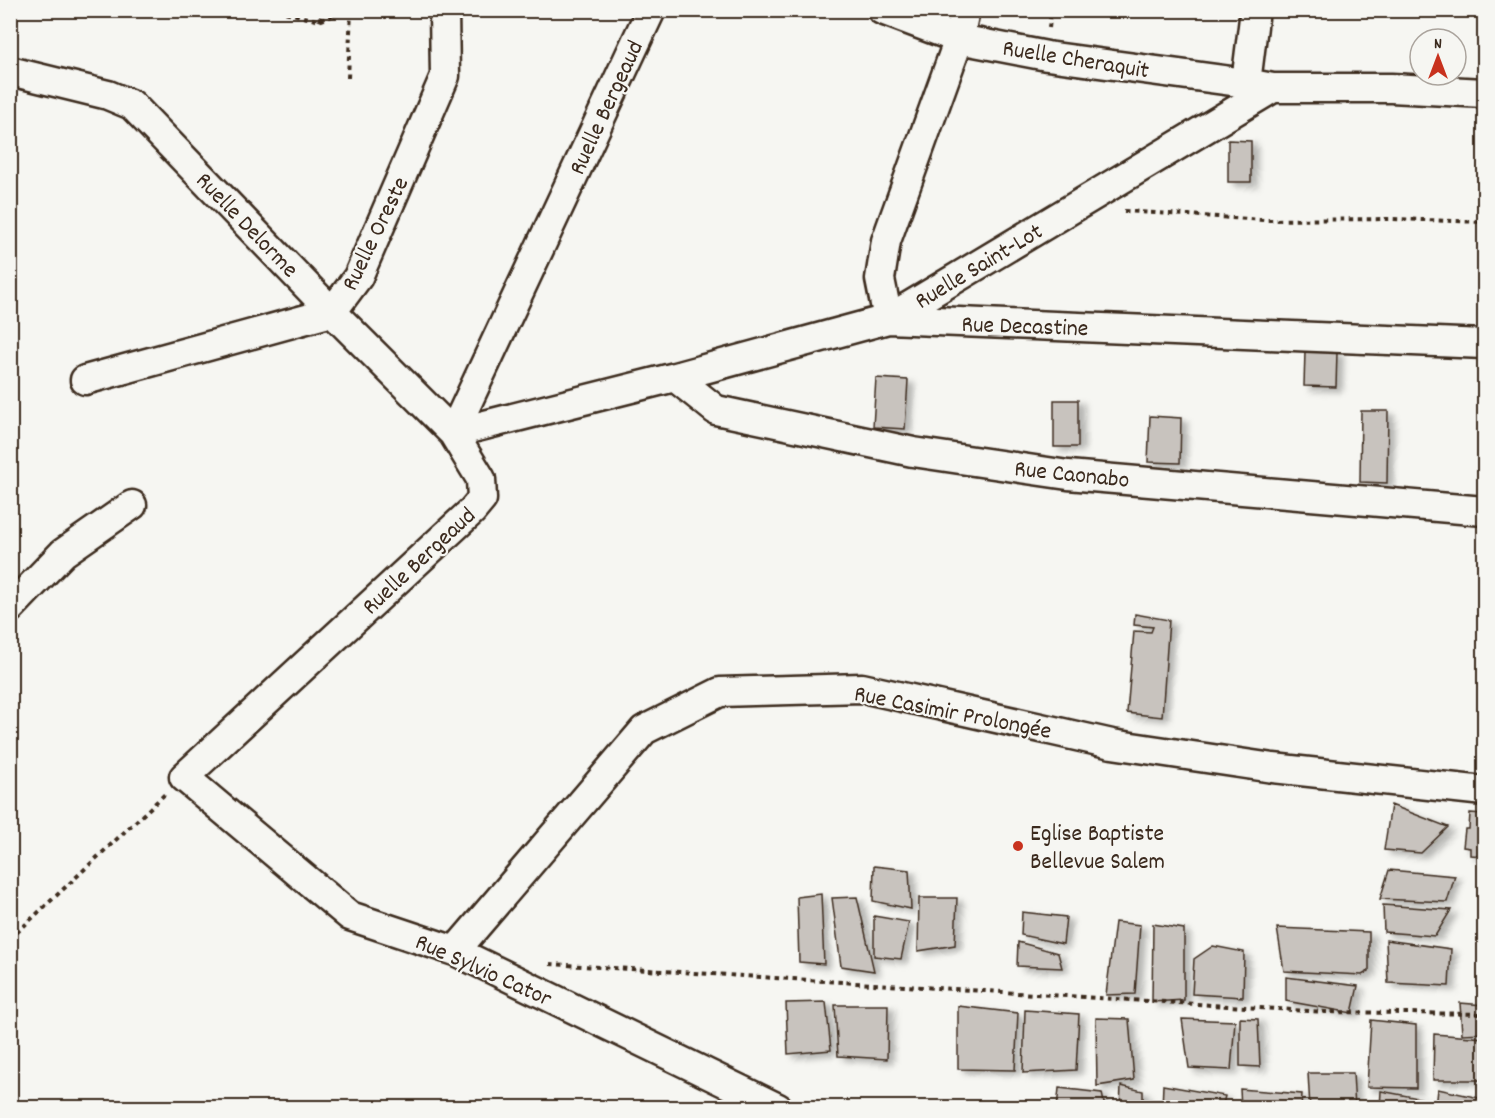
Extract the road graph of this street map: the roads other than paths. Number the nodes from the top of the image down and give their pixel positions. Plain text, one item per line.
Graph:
1 (444, 10) edge
2 (651, 10) edge
3 (882, 10) edge
4 (965, 10) edge
5 (1255, 10) edge
6 (959, 39) junction
7 (10, 71) edge
8 (1260, 86) junction
9 (1485, 93) edge
10 (332, 312) junction
11 (888, 319) junction
12 (1485, 344) edge
13 (675, 377) junction
14 (85, 380) dead end
15 (453, 433) junction
16 (132, 504) dead end
17 (1485, 511) edge
18 (10, 608) edge
19 (184, 777) joint
20 (1485, 791) edge
21 (455, 951) junction
22 (778, 1107) edge

1 - 10 street, Ruelle Oreste
2 - 15 street, Ruelle Bergeaud
3 - 6 street, Ruelle Cheraquit
4 - 6 street
5 - 8 street
6 - 8 street, Ruelle Cheraquit
6 - 11 street
7 - 10 street, Ruelle Delorme
8 - 9 street
8 - 11 street, Ruelle Saint-Lot
10 - 14 street, Ruelle Oreste
10 - 15 street, Ruelle Delorme
11 - 12 street, Rue Decastine
11 - 13 street, Ruelle Saint-Lot
13 - 15 street, Ruelle Saint-Lot
13 - 17 street, Rue Caonabo
15 - 19 street, Ruelle Bergeaud
16 - 18 street
19 - 21 street, Rue Sylvio Cator
20 - 21 street, Rue Casimir Prolongée
21 - 22 street, Rue Sylvio Cator

